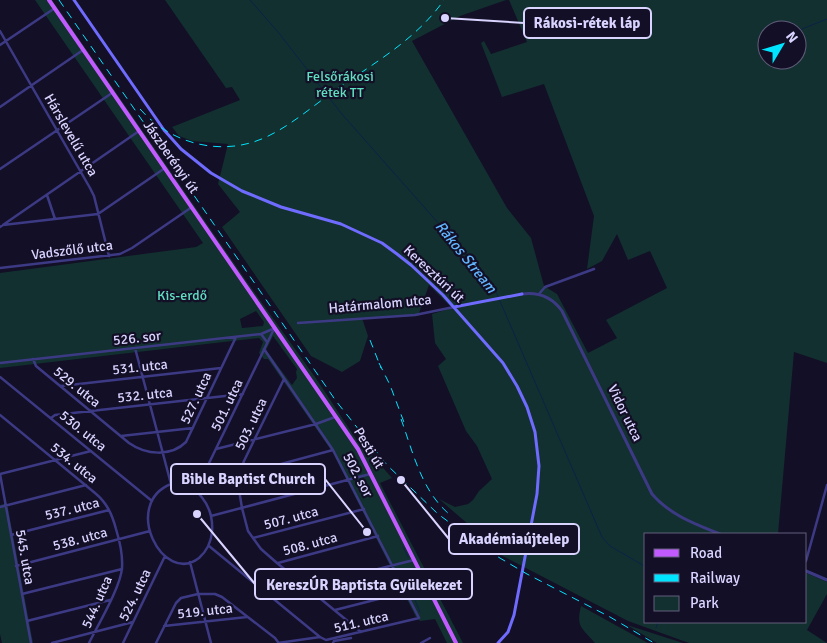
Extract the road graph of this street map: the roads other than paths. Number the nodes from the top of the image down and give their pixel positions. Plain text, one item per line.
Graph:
1 (49, 0) edge
2 (74, 0) edge
3 (54, 8) junction
4 (0, 31) edge
5 (6, 41) junction
6 (0, 45) edge
7 (83, 50) junction
8 (32, 85) junction
9 (113, 92) junction
10 (0, 107) edge
11 (56, 130) junction
12 (139, 131) junction
13 (164, 168) junction
14 (0, 169) edge
15 (80, 172) junction
16 (47, 195) junction
17 (192, 207) junction
18 (98, 214) junction
19 (55, 219) junction
20 (1, 226) edge
21 (109, 256) junction
22 (0, 268) edge
23 (594, 269) dead end
24 (522, 294) joint
25 (539, 294) junction
26 (461, 306) junction
27 (454, 307) junction
28 (461, 315) junction
29 (298, 323) dead end
30 (275, 328) junction
31 (261, 334) junction
32 (236, 337) junction
33 (268, 342) junction
34 (136, 348) junction
35 (264, 350) junction
36 (33, 359) junction
37 (0, 363) edge
38 (221, 368) junction
39 (0, 377) edge
40 (143, 377) junction
41 (284, 379) junction
42 (60, 386) junction
43 (243, 394) junction
44 (207, 398) junction
45 (150, 404) junction
46 (90, 411) junction
47 (0, 415) edge
48 (336, 416) junction
49 (51, 418) junction
50 (316, 424) junction
51 (193, 428) junction
52 (157, 432) junction
53 (120, 436) junction
54 (254, 440) junction
55 (216, 449) junction
56 (333, 450) junction
57 (92, 451) junction
58 (162, 452) junction
59 (55, 460) junction
60 (371, 473) junction
61 (0, 474) edge
62 (239, 475) junction
63 (349, 480) junction
64 (171, 484) junction
65 (86, 485) junction
66 (827, 486) edge
67 (196, 490) junction
68 (152, 500) junction
69 (5, 506) junction
70 (0, 507) edge
71 (242, 508) junction
72 (364, 508) junction
73 (109, 510) junction
74 (211, 516) junction
75 (150, 531) junction
76 (718, 533) edge
77 (11, 535) junction
78 (378, 536) junction
79 (253, 538) junction
80 (119, 539) junction
81 (209, 546) junction
82 (165, 556) junction
83 (807, 557) edge
84 (414, 560) junction
85 (190, 562) junction
86 (277, 563) junction
87 (393, 565) junction
88 (16, 566) junction
89 (122, 569) junction
90 (807, 571) edge
91 (827, 580) edge
92 (306, 587) junction
93 (406, 592) junction
94 (22, 594) junction
95 (198, 594) junction
96 (270, 596) junction
97 (110, 600) junction
98 (335, 610) junction
99 (248, 617) junction
100 (419, 618) joint
101 (27, 621) junction
102 (133, 622) junction
103 (205, 622) junction
104 (164, 626) junction
105 (94, 632) junction
106 (361, 633) junction
107 (320, 637) junction
108 (351, 638) dead end
109 (430, 638) dead end
110 (31, 643) edge
111 (52, 643) edge
112 (89, 643) edge
113 (123, 643) edge
114 (156, 643) edge
115 (211, 643) edge
116 (278, 643) edge
117 (333, 643) edge
118 (420, 643) edge
119 (456, 643) edge
120 (498, 643) edge

1 - 3 main road, Jászberényi út
2 - 27 main road, Keresztúri út
3 - 5 street
3 - 7 main road, Jászberényi út
4 - 5 street, Hárslevelű utca
5 - 6 street
5 - 8 street, Hárslevelű utca
7 - 8 street
7 - 9 main road, Jászberényi út
8 - 10 street
8 - 11 street, Hárslevelű utca
9 - 11 street
9 - 12 main road, Jászberényi út
11 - 14 street
11 - 15 street, Hárslevelű utca
12 - 13 main road, Jászberényi út
12 - 15 street
13 - 17 main road, Jászberényi út
13 - 18 street
15 - 16 street
15 - 18 street, Hárslevelű utca
16 - 19 street
16 - 20 street
17 - 21 street, Vadszőlő utca
17 - 30 main road, Jászberényi út
18 - 19 street
18 - 21 street, Hárslevelű utca
19 - 20 street
21 - 22 street, Vadszőlő utca
23 - 25 street
24 - 25 street
24 - 26 main road, Határmalom utca
25 - 76 street, Vidor utca
26 - 27 main road, Határmalom utca
26 - 28 main road
27 - 28 main road, Keresztúri út
27 - 29 street, Határmalom utca
28 - 120 main road, Keresztúri út
30 - 31 street, 526. sor
30 - 33 street, 501. utca
30 - 48 main road, Pesti út
31 - 32 street, 526. sor
31 - 33 street
32 - 34 street, 526. sor
32 - 38 street, 527. utca
33 - 35 street, 501. utca
34 - 36 street, 526. sor
34 - 40 street
35 - 41 street, 502. sor
35 - 43 street, 501. utca
36 - 37 street, 526. sor
36 - 42 street, 529. utca
38 - 40 street, 531. utca
38 - 44 street, 527. utca
39 - 49 street, 530. utca
40 - 42 street, 531. utca
40 - 45 street
41 - 50 street, 502. sor
41 - 54 street, 503. utca
42 - 46 street, 529. utca
43 - 44 street, 532. utca
43 - 55 street, 501. utca
44 - 45 street, 532. utca
44 - 51 street, 527. utca
45 - 46 street, 532. utca
45 - 52 street
46 - 49 street, 532. utca
46 - 53 street, 529. utca
47 - 59 street, 534. utca
48 - 50 street
48 - 60 main road, Pesti út
49 - 57 street, 530. utca
50 - 54 street
50 - 56 street, 502. sor
51 - 52 street
51 - 58 street, 527. utca
52 - 53 street
52 - 58 street
53 - 58 street, 529. utca
54 - 55 street
54 - 62 street, 503. utca
55 - 67 street, 501. utca
56 - 62 street
56 - 63 street, 502. sor
57 - 59 street
57 - 68 street, 530. utca
58 - 64 street
59 - 61 street
59 - 65 street, 534. utca
60 - 63 street
60 - 84 main road, Pesti út
61 - 69 street, 545. utca
62 - 71 street, 503. utca
63 - 71 street
63 - 72 street, 502. sor
64 - 67 street
64 - 68 street
65 - 69 street
65 - 73 street, 534. utca
66 - 83 street
67 - 74 street
68 - 75 street
69 - 70 street
69 - 77 street, 545. utca
71 - 74 street
71 - 79 street, 503. utca
72 - 78 street, 502. sor
72 - 79 street, 507. utca
73 - 77 street, 537. utca
73 - 80 street, 534. utca
74 - 81 street
75 - 80 street, 538. utca
75 - 82 street
77 - 88 street, 545. utca
78 - 86 street, 508. utca
78 - 87 street, 502. sor
79 - 86 street
80 - 88 street, 538. utca
80 - 89 street, 544. utca
81 - 85 street
81 - 96 street
82 - 85 street
82 - 102 street, 524. utca
84 - 87 street
84 - 119 main road, Pesti út
85 - 95 street
86 - 92 street
87 - 92 street
87 - 93 street, 502. sor
88 - 94 street, 545. utca
89 - 94 street
89 - 97 street, 544. utca
90 - 91 street
92 - 96 street
92 - 98 street
93 - 98 street
93 - 100 street, 502. sor
94 - 101 street, 545. utca
95 - 99 street
95 - 103 street
95 - 104 street
96 - 107 street
97 - 101 street
97 - 105 street, 544. utca
98 - 106 street
99 - 103 street, 519. utca
99 - 116 street
100 - 106 street, 511. utca
101 - 110 street, 545. utca
102 - 105 street
102 - 113 street, 524. utca
103 - 104 street, 519. utca
103 - 115 street
104 - 114 street
105 - 111 street
105 - 112 street, 544. utca
106 - 107 street, 511. utca
107 - 116 street, 511. utca
108 - 117 street, 511. utca
109 - 118 street

